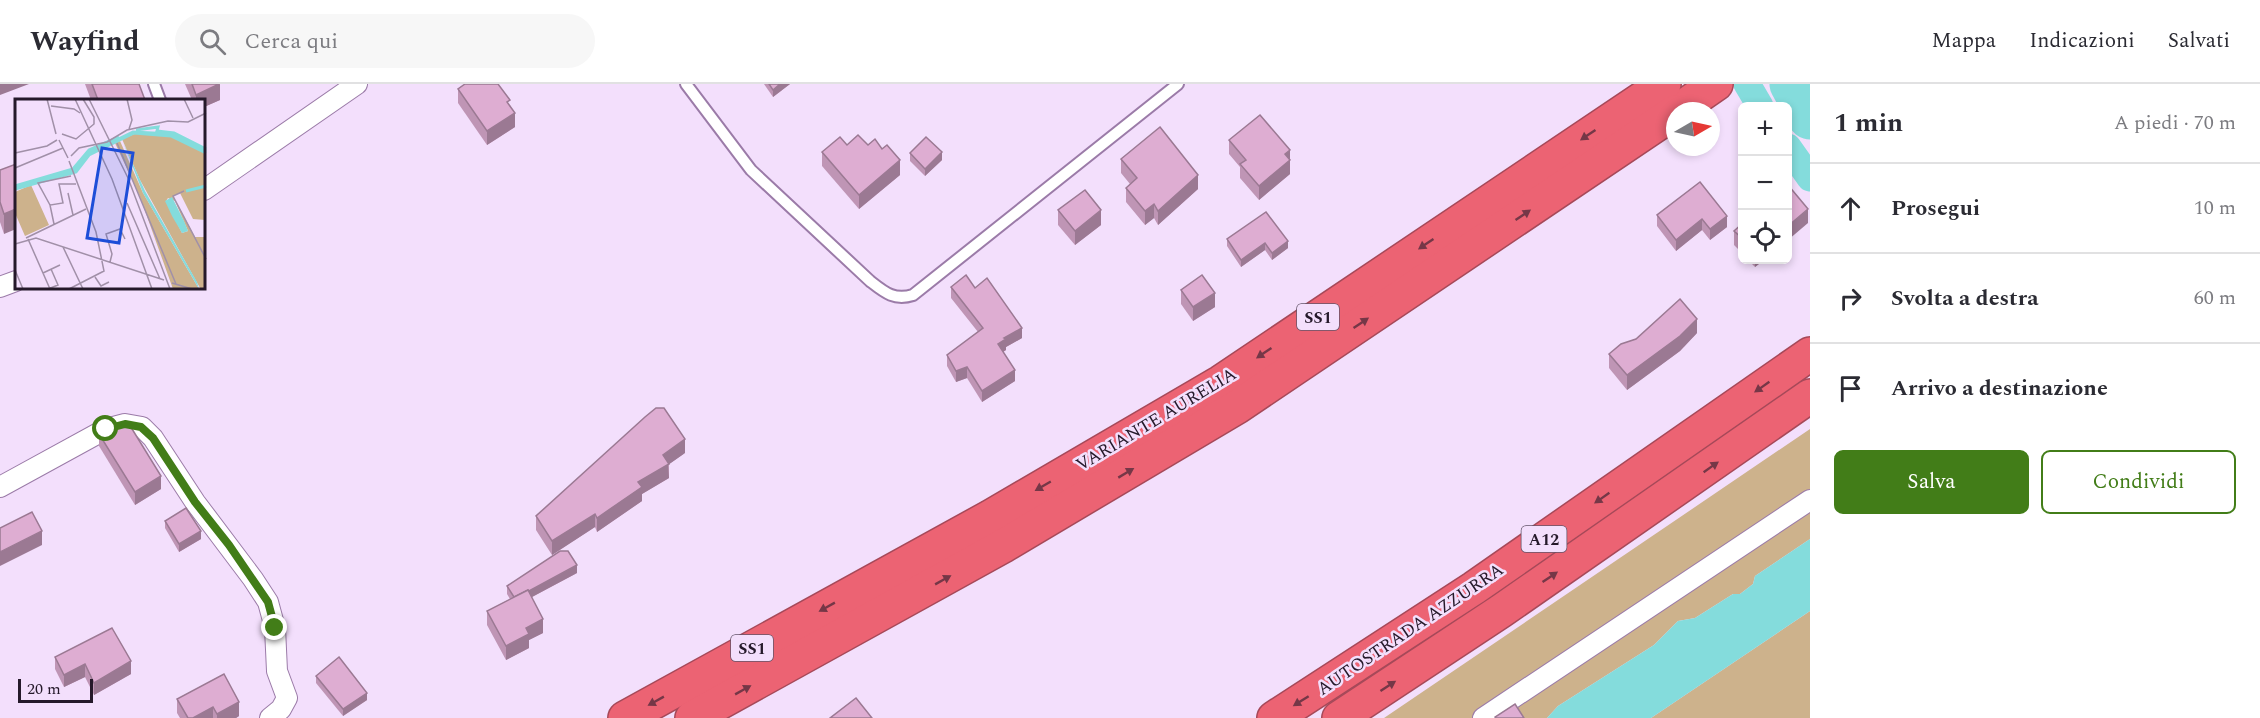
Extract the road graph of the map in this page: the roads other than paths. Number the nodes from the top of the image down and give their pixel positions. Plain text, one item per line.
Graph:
1 (154, 84) edge
2 (357, 84) edge
3 (686, 84) edge
4 (1178, 84) edge
5 (1664, 84) edge
6 (1716, 84) edge
7 (160, 99) edge
8 (1690, 102) edge
9 (1666, 114) edge
10 (1643, 117) junction
11 (206, 189) edge
12 (15, 281) edge
13 (0, 287) edge
14 (1810, 354) edge
15 (1810, 396) edge
16 (0, 487) edge
17 (1810, 500) edge
18 (997, 531) junction
19 (270, 718) edge
20 (626, 718) edge
21 (692, 718) edge
22 (1274, 718) edge
23 (1339, 718) edge
24 (1483, 718) edge

1 - 7 lane
2 - 11 street
3 - 4 lane
5 - 10 highway, VARIANTE AURELIA / SS1
6 - 8 highway, VARIANTE AURELIA / SS1
9 - 10 highway, VARIANTE AURELIA / SS1
10 - 18 highway, VARIANTE AURELIA / SS1
12 - 13 street
14 -> 22 highway, AUTOSTRADA AZZURRA / A12
23 -> 15 highway, AUTOSTRADA AZZURRA / A12
16 - 19 street
17 - 24 street
18 -> 20 highway, VARIANTE AURELIA / SS1
21 -> 18 highway, VARIANTE AURELIA / SS1

